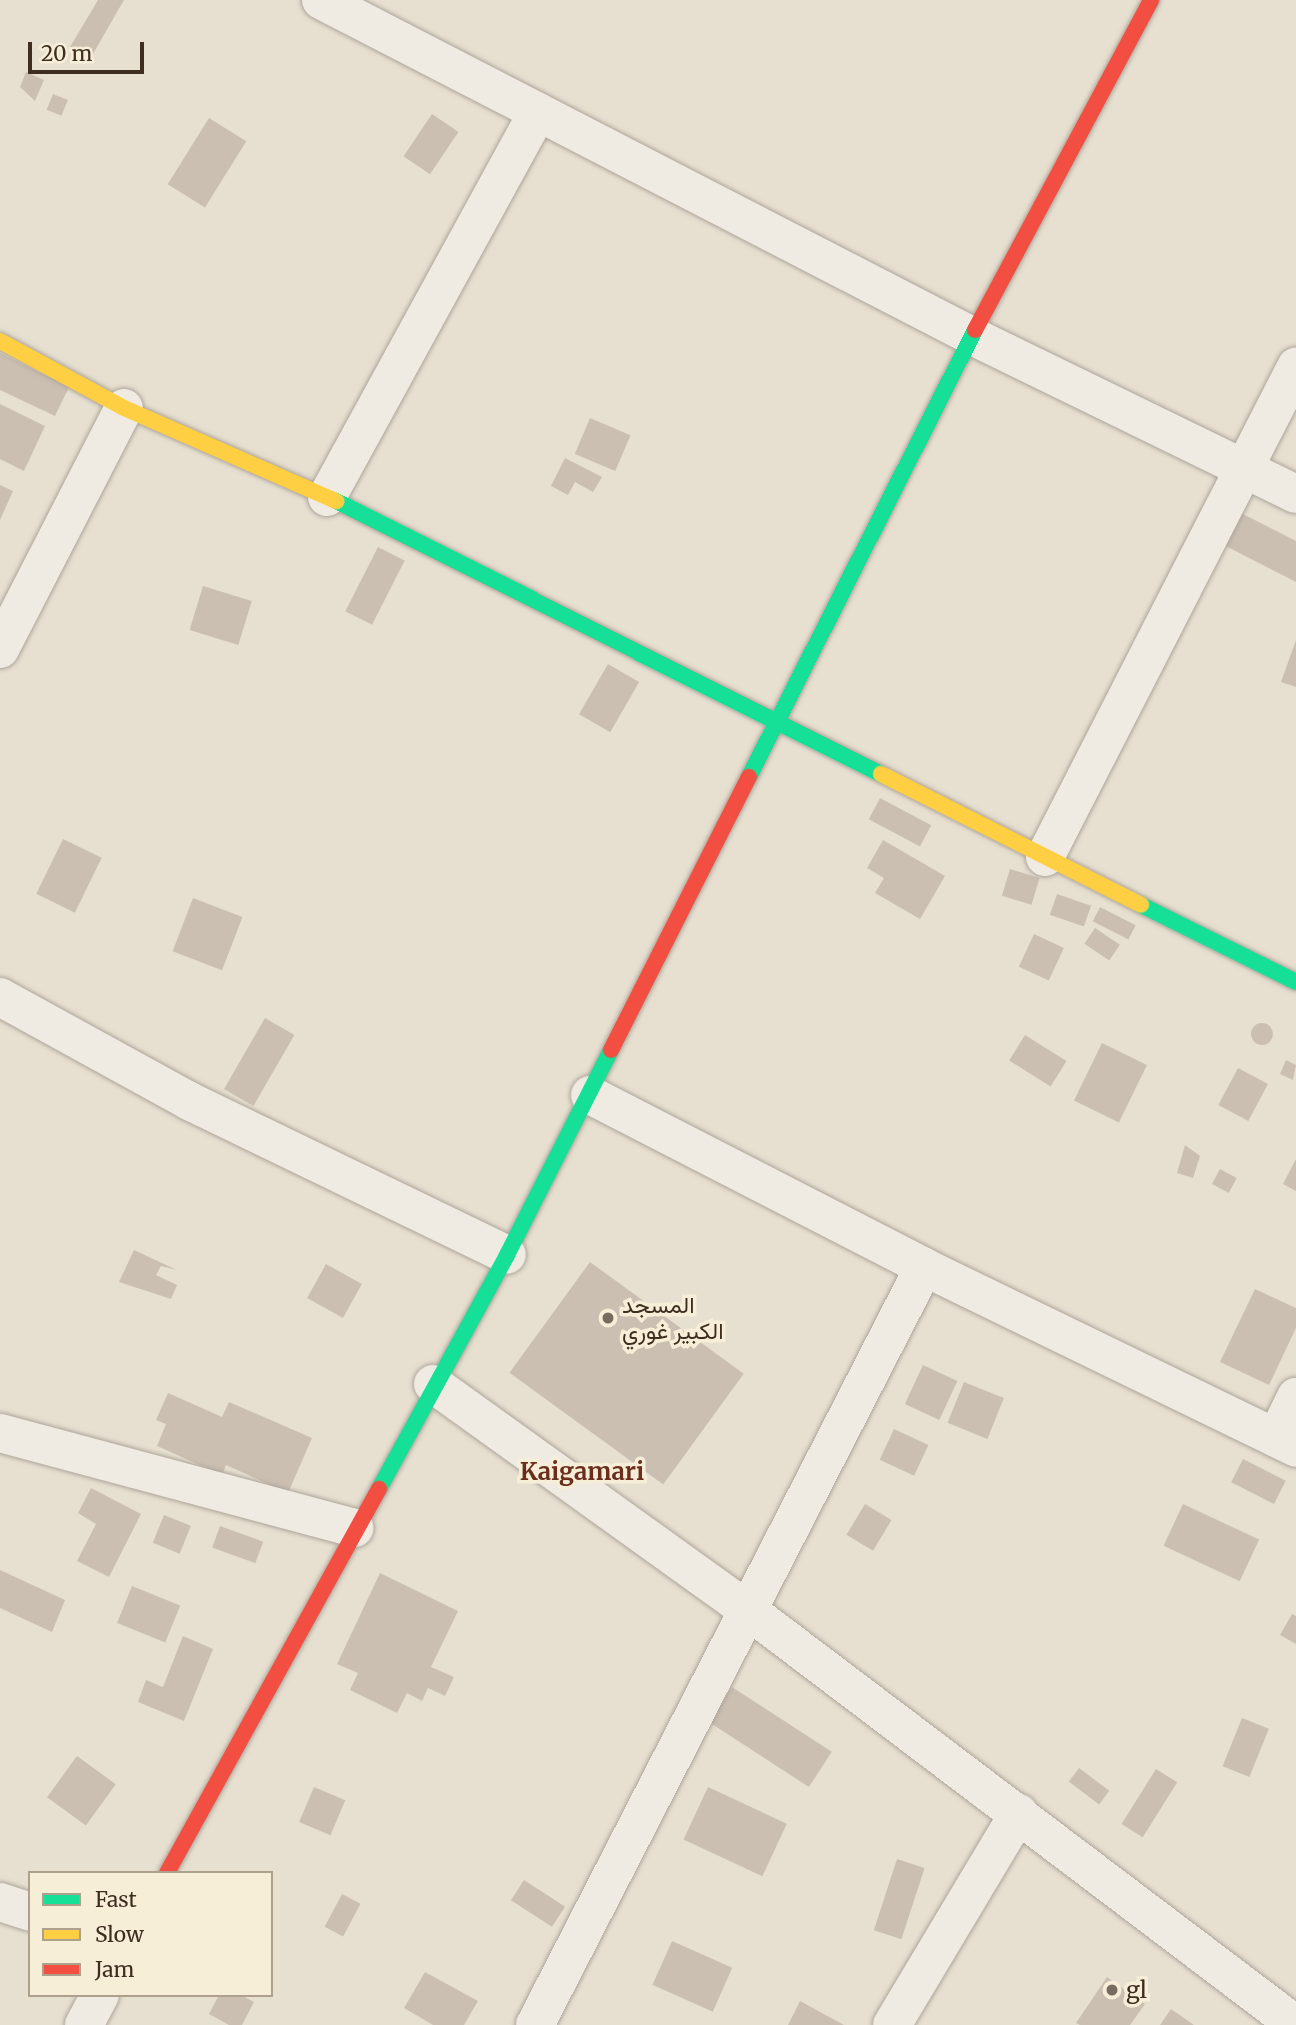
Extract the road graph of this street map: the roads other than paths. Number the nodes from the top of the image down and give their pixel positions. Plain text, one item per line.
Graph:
1 (321, 0) edge
2 (1151, 0) edge
3 (538, 113) junction
4 (972, 336) junction
5 (0, 341) edge
6 (1296, 367) edge
7 (124, 408) junction
8 (1242, 468) junction
9 (1296, 494) edge
10 (327, 497) junction
11 (0, 649) edge
12 (777, 723) junction
13 (1045, 857) junction
14 (1296, 982) edge
15 (0, 997) edge
16 (590, 1095) junction
17 (507, 1255) junction
18 (924, 1267) junction
19 (433, 1384) junction
20 (1296, 1397) edge
21 (0, 1433) edge
22 (1286, 1443) edge
23 (355, 1528) junction
24 (745, 1608) junction
25 (1019, 1813) junction
26 (168, 1871) edge
27 (0, 1902) edge
28 (28, 1911) edge
29 (99, 1997) edge
30 (84, 2025) edge
31 (535, 2025) edge
32 (892, 2025) edge
33 (1296, 2025) edge

1 - 3 street
2 - 4 street
3 - 4 street
3 - 10 street
4 - 8 street
4 - 12 street
5 - 7 street
6 - 8 street
7 - 10 street
7 - 11 street
8 - 9 street
8 - 13 street
10 - 12 street
12 - 13 street
12 - 16 street
13 - 14 street
15 - 17 street
16 - 17 street
16 - 18 street
17 - 19 street
18 - 22 street
18 - 24 street
19 - 23 street
19 - 24 street
20 - 22 street
21 - 23 street
23 - 26 street
24 - 25 street
24 - 31 street
25 - 32 street
25 - 33 street
27 - 28 street
29 - 30 street

